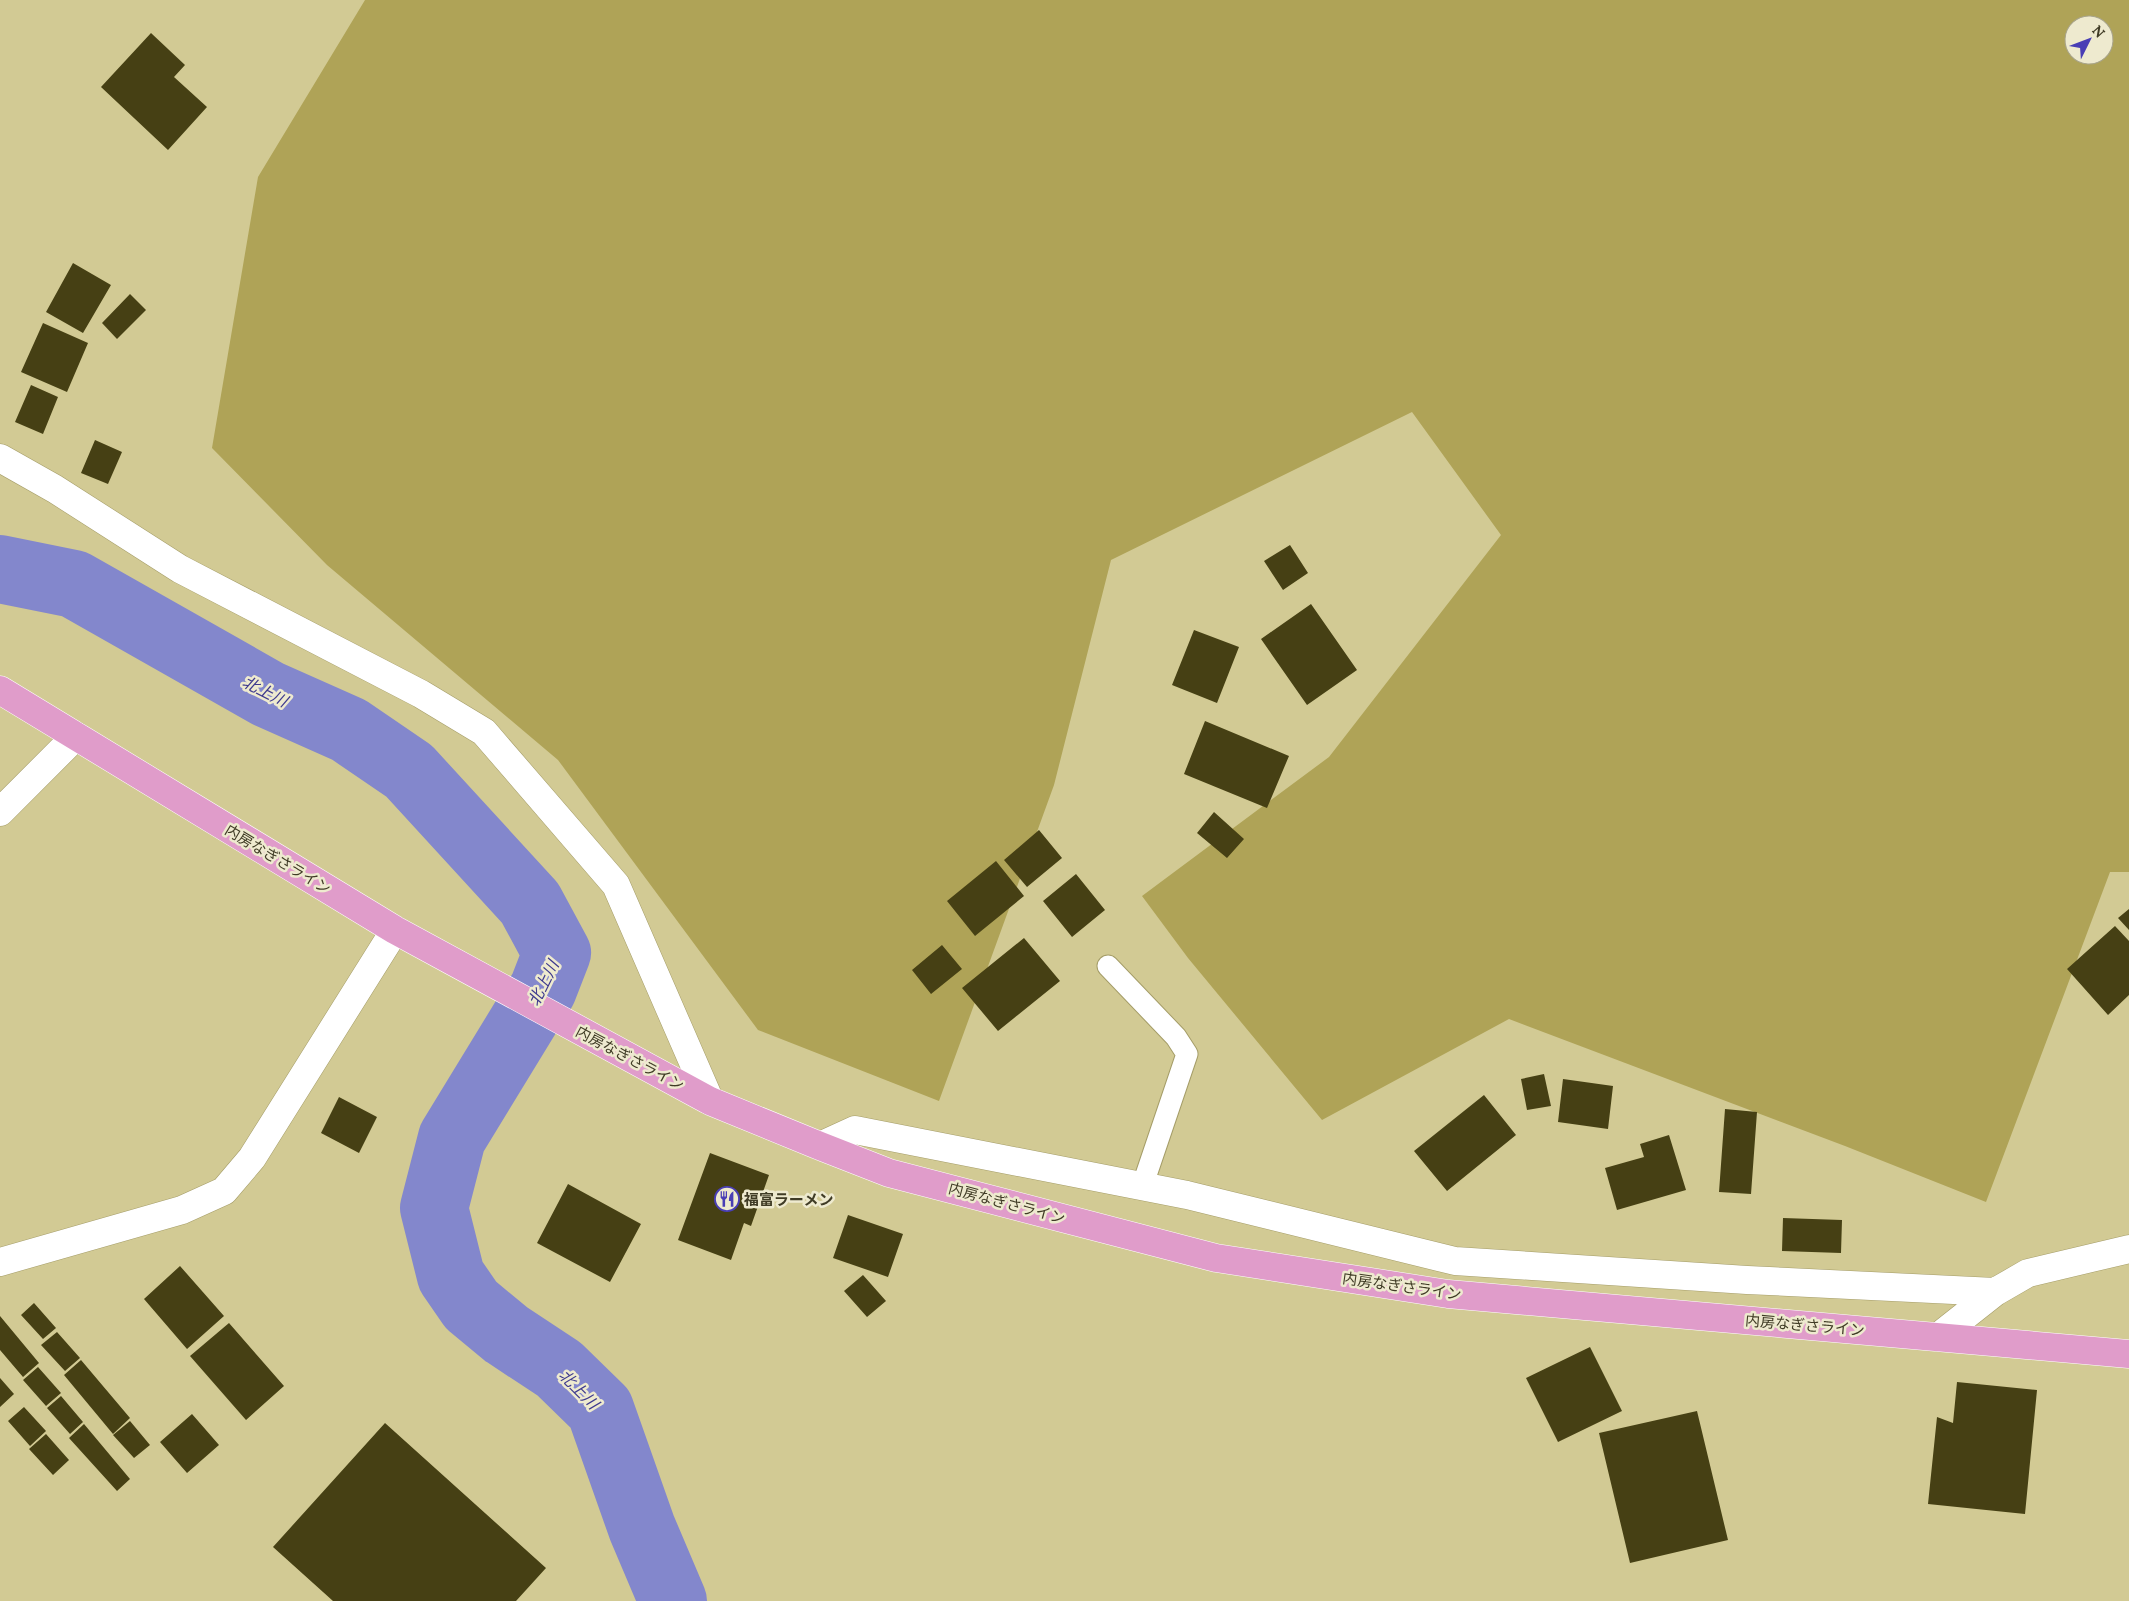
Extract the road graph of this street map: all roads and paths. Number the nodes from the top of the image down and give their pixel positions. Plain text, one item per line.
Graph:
1 (0, 458) edge
2 (0, 690) edge
3 (76, 736) junction
4 (0, 812) edge
5 (396, 930) junction
6 (1108, 966) dead end
7 (710, 1101) junction
8 (820, 1146) junction
9 (1142, 1187) junction
10 (2129, 1249) edge
11 (0, 1262) edge
12 (1995, 1292) junction
13 (1938, 1337) junction
14 (2129, 1354) edge

1 - 7 street
2 - 3 highway, 内房なぎさライン
3 - 4 street
3 - 5 highway, 内房なぎさライン
5 - 7 highway, 内房なぎさライン
5 - 11 street
6 - 9 lane
7 - 8 highway, 内房なぎさライン
8 - 9 street
8 - 13 highway, 内房なぎさライン
9 - 12 street
10 - 12 street
12 - 13 street
13 - 14 highway, 内房なぎさライン

